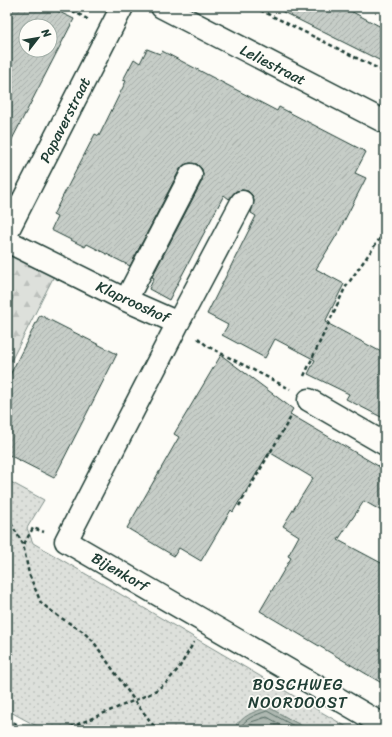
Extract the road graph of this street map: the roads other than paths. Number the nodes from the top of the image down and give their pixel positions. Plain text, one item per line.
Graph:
1 (122, 7) edge
2 (162, 7) edge
3 (385, 122) edge
4 (191, 175) dead end
5 (242, 202) dead end
6 (7, 232) edge
7 (7, 241) edge
8 (126, 300) junction
9 (178, 323) junction
10 (303, 396) road end
11 (385, 444) edge
12 (385, 726) edge

1 - 6 street, Papaverstraat
2 - 3 street, Leliestraat
4 - 8 street
5 - 9 street, Klaprooshof
7 - 8 street, Klaprooshof
8 - 9 street, Klaprooshof
9 - 12 street, Bijenkorf
10 - 11 street

